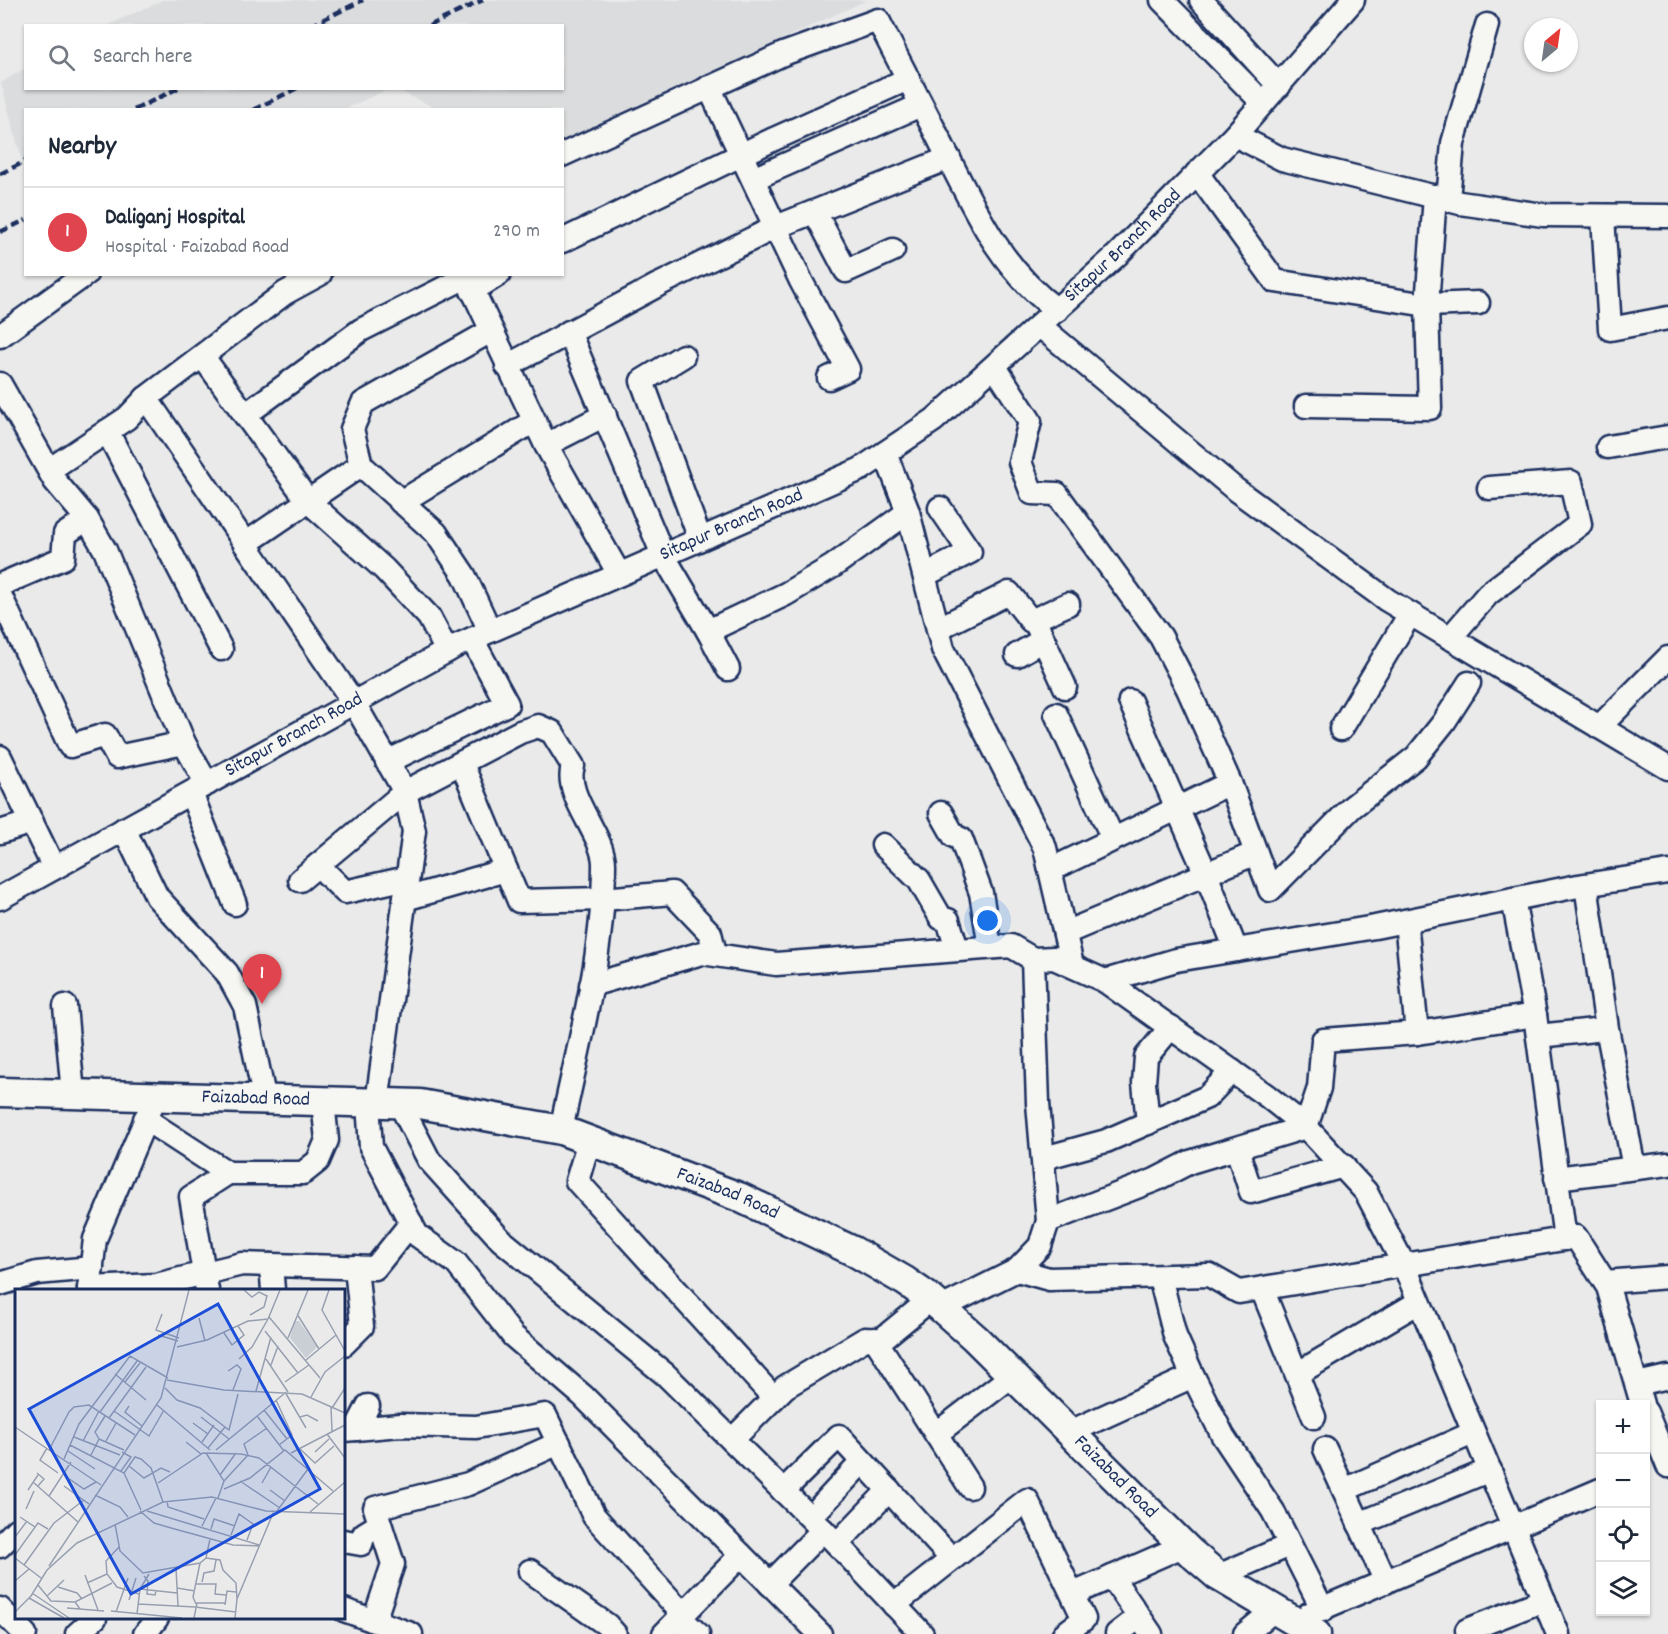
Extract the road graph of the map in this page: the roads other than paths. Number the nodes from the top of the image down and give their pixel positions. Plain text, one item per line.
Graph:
1 (1162, 0) edge
2 (1201, 0) edge
3 (1353, 0) edge
4 (1487, 25) dead end
5 (908, 79) junction
6 (1279, 86) junction
7 (709, 87) junction
8 (1263, 103) junction
9 (921, 105) junction
10 (1234, 135) junction
11 (564, 153) edge
12 (741, 155) junction
13 (949, 158) junction
14 (1197, 173) junction
15 (753, 179) junction
16 (1441, 198) junction
17 (815, 212) junction
18 (1603, 216) junction
19 (1668, 216) edge
20 (776, 227) junction
21 (564, 240) edge
22 (894, 250) dead end
23 (83, 276) edge
24 (316, 276) edge
25 (490, 276) edge
26 (468, 281) edge
27 (1478, 303) dead end
28 (1427, 305) junction
29 (1058, 310) junction
30 (1668, 318) edge
31 (1040, 326) junction
32 (491, 331) junction
33 (569, 332) junction
34 (0, 336) edge
35 (683, 356) dead end
36 (203, 357) junction
37 (507, 366) junction
38 (995, 367) junction
39 (829, 378) dead end
40 (0, 384) edge
41 (146, 398) junction
42 (1306, 406) dead end
43 (245, 415) junction
44 (605, 415) junction
45 (534, 421) junction
46 (107, 431) junction
47 (1668, 437) edge
48 (546, 445) junction
49 (1608, 447) dead end
50 (885, 453) junction
51 (361, 465) junction
52 (49, 470) junction
53 (1489, 488) dead end
54 (308, 501) junction
55 (401, 502) junction
56 (940, 508) dead end
57 (908, 512) junction
58 (87, 519) junction
59 (700, 539) junction
60 (246, 544) junction
61 (663, 555) junction
62 (619, 574) junction
63 (925, 575) junction
64 (0, 585) edge
65 (0, 594) edge
66 (1068, 604) dead end
67 (1410, 614) junction
68 (939, 628) junction
69 (1039, 629) junction
70 (708, 632) junction
71 (481, 635) junction
72 (1450, 638) junction
73 (221, 649) dead end
74 (447, 651) junction
75 (1017, 655) dead end
76 (1668, 658) edge
77 (728, 669) dead end
78 (1468, 683) dead end
79 (1065, 687) dead end
80 (1130, 701) dead end
81 (354, 703) junction
82 (1056, 714) dead end
83 (1599, 727) junction
84 (1341, 729) dead end
85 (184, 743) junction
86 (0, 757) edge
87 (387, 762) junction
88 (462, 764) junction
89 (1668, 768) edge
90 (1230, 783) junction
91 (199, 788) junction
92 (405, 792) junction
93 (1178, 808) junction
94 (940, 813) dead end
95 (32, 822) junction
96 (124, 829) junction
97 (0, 832) edge
98 (1113, 839) junction
99 (883, 845) dead end
100 (1256, 853) junction
101 (318, 865) junction
102 (54, 868) junction
103 (506, 870) junction
104 (1050, 870) junction
105 (1668, 872) edge
106 (1206, 874) junction
107 (300, 880) dead end
108 (1586, 885) junction
109 (406, 888) junction
110 (0, 898) edge
111 (603, 899) junction
112 (1513, 899) junction
113 (235, 904) dead end
114 (1406, 921) junction
115 (1065, 933) junction
116 (990, 947) junction
117 (957, 949) junction
118 (1236, 950) junction
119 (715, 953) junction
120 (1033, 959) junction
121 (1072, 965) junction
122 (1105, 981) junction
123 (591, 985) junction
124 (65, 1005) dead end
125 (1536, 1026) junction
126 (1171, 1027) junction
127 (1596, 1030) dead end
128 (1417, 1033) junction
129 (1232, 1071) junction
130 (0, 1092) edge
131 (73, 1094) junction
132 (265, 1101) junction
133 (323, 1102) junction
134 (382, 1103) junction
135 (150, 1108) junction
136 (1148, 1123) junction
137 (1306, 1127) junction
138 (561, 1130) junction
139 (589, 1141) junction
140 (1237, 1149) junction
141 (1044, 1158) junction
142 (1668, 1164) edge
143 (1344, 1166) junction
144 (1634, 1168) junction
145 (228, 1173) junction
146 (1556, 1178) junction
147 (1048, 1221) junction
148 (411, 1223) junction
149 (1565, 1239) junction
150 (271, 1265) junction
151 (1404, 1265) junction
152 (356, 1267) junction
153 (1017, 1270) junction
154 (1160, 1277) junction
155 (1668, 1277) edge
156 (90, 1282) edge
157 (207, 1282) edge
158 (1605, 1282) junction
159 (0, 1284) edge
160 (135, 1288) edge
161 (1262, 1288) junction
162 (273, 1289) edge
163 (1419, 1302) junction
164 (936, 1304) junction
165 (875, 1339) junction
166 (345, 1343) edge
167 (1297, 1374) junction
168 (1013, 1375) junction
169 (1193, 1376) junction
170 (1668, 1377) edge
171 (1639, 1394) edge
172 (774, 1398) junction
173 (369, 1406) dead end
174 (1314, 1417) dead end
175 (1650, 1422) edge
176 (350, 1430) edge
177 (1070, 1432) junction
178 (1473, 1433) junction
179 (936, 1434) junction
180 (732, 1440) junction
181 (559, 1443) junction
182 (1325, 1449) dead end
183 (1664, 1456) edge
184 (862, 1462) junction
185 (1650, 1463) edge
186 (1490, 1470) junction
187 (970, 1486) dead end
188 (888, 1490) junction
189 (1344, 1490) junction
190 (783, 1491) junction
191 (1596, 1492) edge
192 (821, 1506) dead end
193 (380, 1524) junction
194 (1359, 1524) junction
195 (1514, 1526) junction
196 (15, 1531) edge
197 (830, 1537) junction
198 (345, 1541) edge
199 (1290, 1545) junction
200 (0, 1546) edge
201 (1183, 1546) junction
202 (741, 1555) junction
203 (952, 1559) junction
204 (530, 1571) dead end
205 (1218, 1576) junction
206 (1112, 1577) junction
207 (1386, 1582) junction
208 (770, 1584) junction
209 (1072, 1594) junction
210 (1544, 1600) junction
211 (894, 1605) junction
212 (345, 1610) edge
213 (1282, 1614) junction
214 (93, 1619) edge
215 (156, 1619) edge
216 (374, 1621) junction
217 (676, 1622) edge
218 (1319, 1622) edge
219 (1145, 1626) edge
220 (1467, 1630) dead end
221 (403, 1632) edge
222 (78, 1634) edge
223 (145, 1634) edge
224 (615, 1634) edge
225 (698, 1634) edge
226 (820, 1634) edge
227 (922, 1634) edge
228 (1064, 1634) edge
229 (1117, 1634) edge
230 (1245, 1634) edge
231 (1558, 1634) edge

1 - 8 street
2 - 6 street
3 - 6 street, Sitapur Branch Road
4 - 16 street
5 - 7 street
5 - 9 street
5 - 12 street
6 - 8 street, Sitapur Branch Road
7 - 11 street
7 - 12 street
8 - 10 street, Sitapur Branch Road
9 - 13 street
9 - 15 street
10 - 14 street, Sitapur Branch Road
10 - 16 street
12 - 15 street
12 - 21 street
13 - 17 street
13 - 29 street
14 - 28 street
14 - 29 street, Sitapur Branch Road
15 - 20 street
16 - 18 street
16 - 28 street
17 - 20 street
17 - 22 street
18 - 19 street
18 - 30 street
20 - 33 street
20 - 39 street
23 - 34 street
24 - 36 street
25 - 26 street
26 - 32 street
26 - 43 street
27 - 28 street
28 - 42 street
29 - 31 street, Sitapur Branch Road
31 - 38 street, Sitapur Branch Road
31 - 67 street
32 - 37 street
32 - 51 street
33 - 37 street
33 - 44 street
35 - 59 street
36 - 41 street
36 - 43 street
37 - 45 street
38 - 50 street, Sitapur Branch Road
38 - 90 street
40 - 52 street
41 - 46 street
41 - 60 street
43 - 54 street
44 - 48 street
44 - 61 street
45 - 48 street
45 - 55 street
46 - 52 street
46 - 73 street
47 - 49 street
48 - 62 street
50 - 57 street
50 - 59 street, Sitapur Branch Road
51 - 54 street
51 - 55 street
52 - 58 street
53 - 72 street
54 - 60 street
54 - 74 street
55 - 71 street
56 - 63 street
57 - 63 street
57 - 70 street
58 - 64 street
58 - 85 street
59 - 61 street, Sitapur Branch Road
60 - 81 street
61 - 62 street, Sitapur Branch Road
61 - 70 street
62 - 71 street, Sitapur Branch Road
63 - 68 street
65 - 85 street
66 - 69 street
67 - 72 street
67 - 84 street
68 - 69 street
68 - 104 street
69 - 75 street
69 - 79 street
70 - 77 street
71 - 74 street, Sitapur Branch Road
71 - 87 street
72 - 83 street
74 - 81 street, Sitapur Branch Road
76 - 83 street
78 - 100 street
80 - 93 street
81 - 87 street
81 - 91 street, Sitapur Branch Road
82 - 98 street
83 - 89 street
85 - 91 street
86 - 95 street
87 - 92 street
88 - 92 street
88 - 103 street
88 - 111 street
90 - 93 street
90 - 100 street
91 - 96 street, Sitapur Branch Road
91 - 113 street
92 - 101 street
92 - 109 street
93 - 98 street
93 - 106 street
94 - 116 street
95 - 97 street
95 - 102 street
96 - 102 street, Sitapur Branch Road
96 - 132 street
98 - 104 street
99 - 117 street
100 - 106 street
101 - 107 street
101 - 109 street
102 - 110 street, Sitapur Branch Road
103 - 109 street
103 - 111 street
104 - 115 street
105 - 108 street
106 - 115 street
106 - 118 street
108 - 112 street
108 - 144 street
109 - 134 street
111 - 119 street
111 - 123 street
112 - 114 street
112 - 125 street
114 - 118 street
114 - 128 street
115 - 121 street
116 - 117 street
116 - 120 street
117 - 119 street
118 - 122 street
119 - 123 street
120 - 121 street
120 - 141 street
121 - 122 street
122 - 126 street
123 - 138 street
124 - 131 street
125 - 127 street
125 - 128 street
125 - 146 street
126 - 129 street
126 - 136 street
128 - 137 street
129 - 136 street
129 - 137 street
130 - 131 main road, Faizabad Road
131 - 135 main road, Faizabad Road
132 - 133 main road, Faizabad Road
132 - 135 main road, Faizabad Road
133 - 134 main road, Faizabad Road
133 - 145 street
134 - 138 main road, Faizabad Road
134 - 148 street
134 - 180 street
135 - 145 street
135 - 156 street
136 - 141 street
137 - 140 street
137 - 143 street
138 - 139 main road, Faizabad Road
139 - 164 main road, Faizabad Road
139 - 172 street
140 - 143 street
140 - 147 street
141 - 147 street
142 - 144 street
143 - 151 street
144 - 146 street
145 - 157 street
146 - 149 street
147 - 153 street
148 - 152 street
148 - 202 street
149 - 151 street
149 - 158 street
150 - 152 street
150 - 157 street
150 - 162 street
151 - 161 street
151 - 163 street
152 - 166 street
153 - 154 street
153 - 164 street
154 - 161 street
154 - 169 street
155 - 158 street
156 - 159 street
156 - 160 street
157 - 160 street
158 - 171 street
161 - 167 street
163 - 167 street
163 - 178 street
164 - 165 street
164 - 168 main road, Faizabad Road
165 - 172 street
165 - 179 street
167 - 174 street
168 - 177 main road, Faizabad Road
168 - 179 street
169 - 177 street
169 - 199 street
170 - 171 street
172 - 180 street
173 - 176 street
175 - 183 street
176 - 181 street
177 - 201 main road, Faizabad Road
178 - 186 street
178 - 189 street
179 - 187 street
180 - 190 street
181 - 193 street
181 - 217 street
182 - 189 street
183 - 185 street
184 - 188 street
184 - 190 street
184 - 192 street
186 - 194 street
186 - 195 street
188 - 197 street
188 - 203 street
189 - 194 street
190 - 197 street
191 - 195 street
193 - 198 street
193 - 216 street
194 - 207 street
195 - 207 street
195 - 210 street
196 - 200 street
197 - 208 street
197 - 211 street
199 - 205 street
199 - 218 street
201 - 205 main road, Faizabad Road
201 - 206 street
202 - 208 street
202 - 217 street
203 - 209 street
203 - 211 street
204 - 224 street
205 - 213 main road, Faizabad Road
206 - 209 street
206 - 219 street
207 - 218 street
208 - 226 street
209 - 228 street
210 - 220 street
210 - 231 street
211 - 227 street
212 - 216 street
213 - 218 main road, Faizabad Road
213 - 230 street
214 - 222 street
215 - 223 street
216 - 221 street
217 - 225 street
219 - 229 street

